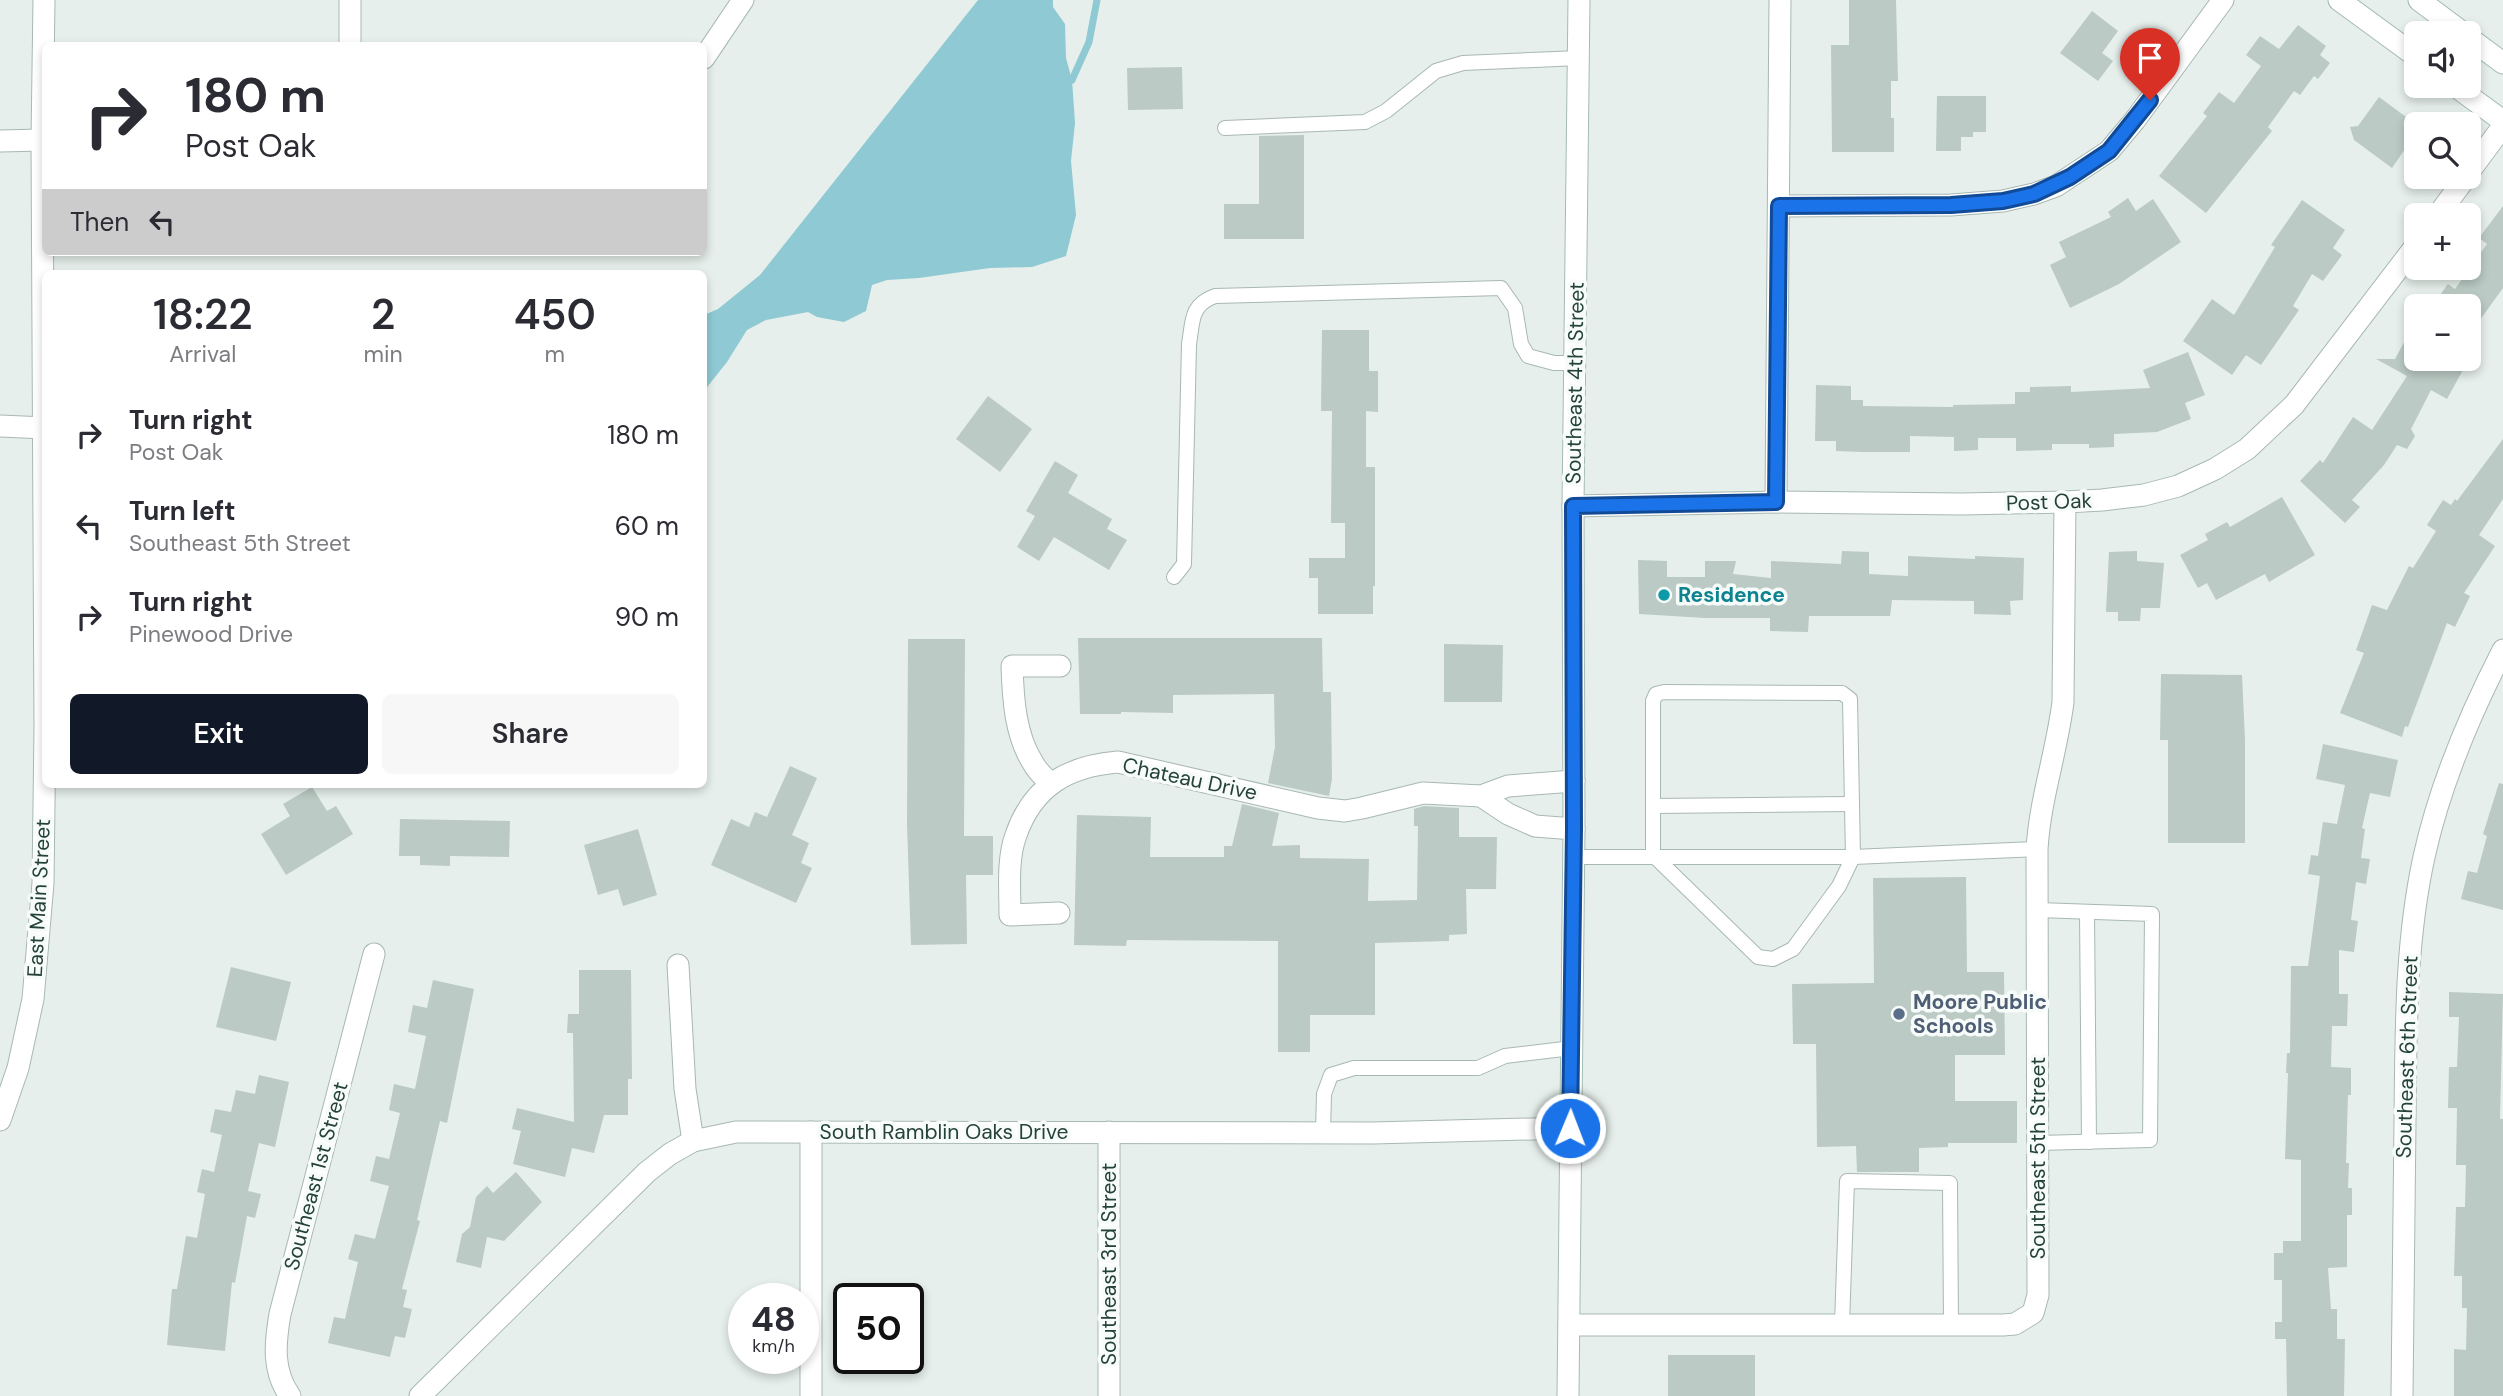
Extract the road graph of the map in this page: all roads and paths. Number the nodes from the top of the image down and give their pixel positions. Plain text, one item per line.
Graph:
1 (44, 0) edge
2 (350, 0) edge
3 (743, 0) edge
4 (1579, 0) edge
5 (1780, 0) edge
6 (2222, 0) edge
7 (2339, 0) edge
8 (2419, 0) edge
9 (2447, 21) edge
10 (43, 42) edge
11 (350, 42) edge
12 (2481, 47) edge
13 (2404, 48) edge
14 (707, 54) edge
15 (1579, 58) junction
16 (2503, 63) edge
17 (2471, 98) edge
18 (2503, 121) edge
19 (2503, 126) edge
20 (1225, 128) dead end
21 (42, 140) edge
22 (0, 141) edge
23 (2481, 157) edge
24 (1779, 206) junction
25 (2404, 261) edge
26 (1575, 363) junction
27 (0, 426) edge
28 (42, 428) edge
29 (1776, 502) junction
30 (2065, 502) junction
31 (1573, 506) junction
32 (1174, 577) dead end
33 (2503, 650) edge
34 (1060, 666) dead end
35 (1574, 781) junction
36 (1051, 784) junction
37 (43, 788) edge
38 (1481, 796) junction
39 (1851, 804) junction
40 (1653, 806) junction
41 (1574, 829) junction
42 (2037, 849) junction
43 (1653, 855) junction
44 (1574, 857) junction
45 (1853, 857) junction
46 (2038, 911) junction
47 (2087, 912) junction
48 (1059, 913) dead end
49 (374, 954) dead end
50 (678, 965) dead end
51 (1572, 1048) junction
52 (0, 1120) edge
53 (1570, 1128) junction
54 (811, 1132) junction
55 (1109, 1132) junction
56 (1323, 1132) junction
57 (692, 1141) junction
58 (2089, 1142) junction
59 (2039, 1143) junction
60 (1842, 1324) junction
61 (1569, 1325) junction
62 (1951, 1325) junction
63 (290, 1396) edge
64 (420, 1396) edge
65 (811, 1396) edge
66 (1109, 1396) edge
67 (1568, 1396) edge
68 (2402, 1396) edge

1 - 10 street, East Main Street
2 - 11 street
3 - 14 street
4 - 15 street, Southeast 4th Street
5 - 24 street
6 - 24 street
7 - 13 street
8 - 9 street
12 - 16 street
15 - 20 lane
15 - 26 street, Southeast 4th Street
17 - 18 street
19 - 23 street
21 - 22 street
24 - 29 street
25 - 30 street, Post Oak
26 - 31 street, Southeast 4th Street
26 - 32 lane
27 - 28 street
29 - 30 street, Post Oak
29 - 31 street, Post Oak
30 - 42 street, Southeast 5th Street
31 - 35 street, Southeast 4th Street
33 - 68 street, Southeast 6th Street
34 - 36 street
35 - 38 street, Chateau Drive
35 - 41 street, Southeast 4th Street
36 - 38 street, Chateau Drive
36 - 48 street, Chateau Drive
37 - 52 street, East Main Street
38 - 41 street, Chateau Drive
39 - 40 lane
39 - 40 lane
39 - 45 lane
40 - 43 lane
41 - 44 street, Southeast 4th Street
42 - 45 lane
42 - 46 street, Southeast 5th Street
43 - 44 lane
43 - 45 lane
43 - 45 lane
44 - 51 street, Southeast 4th Street
46 - 47 lane
46 - 59 street, Southeast 5th Street
47 - 58 lane
47 - 58 lane
49 - 63 street, Southeast 1st Street
50 - 57 street
51 - 53 street, Southeast 4th Street
51 - 56 lane
53 - 56 street, South Ramblin Oaks Drive
53 - 61 street, Southeast 4th Street
54 - 55 street, South Ramblin Oaks Drive
54 - 57 street, South Ramblin Oaks Drive
54 - 65 street
55 - 56 street, South Ramblin Oaks Drive
55 - 66 street, Southeast 3rd Street
57 - 64 street, South Ramblin Oaks Drive
58 - 59 lane
59 - 62 street, Southeast 5th Street
60 - 61 street
60 - 62 street
60 - 62 lane
61 - 67 street, Southeast 4th Street

